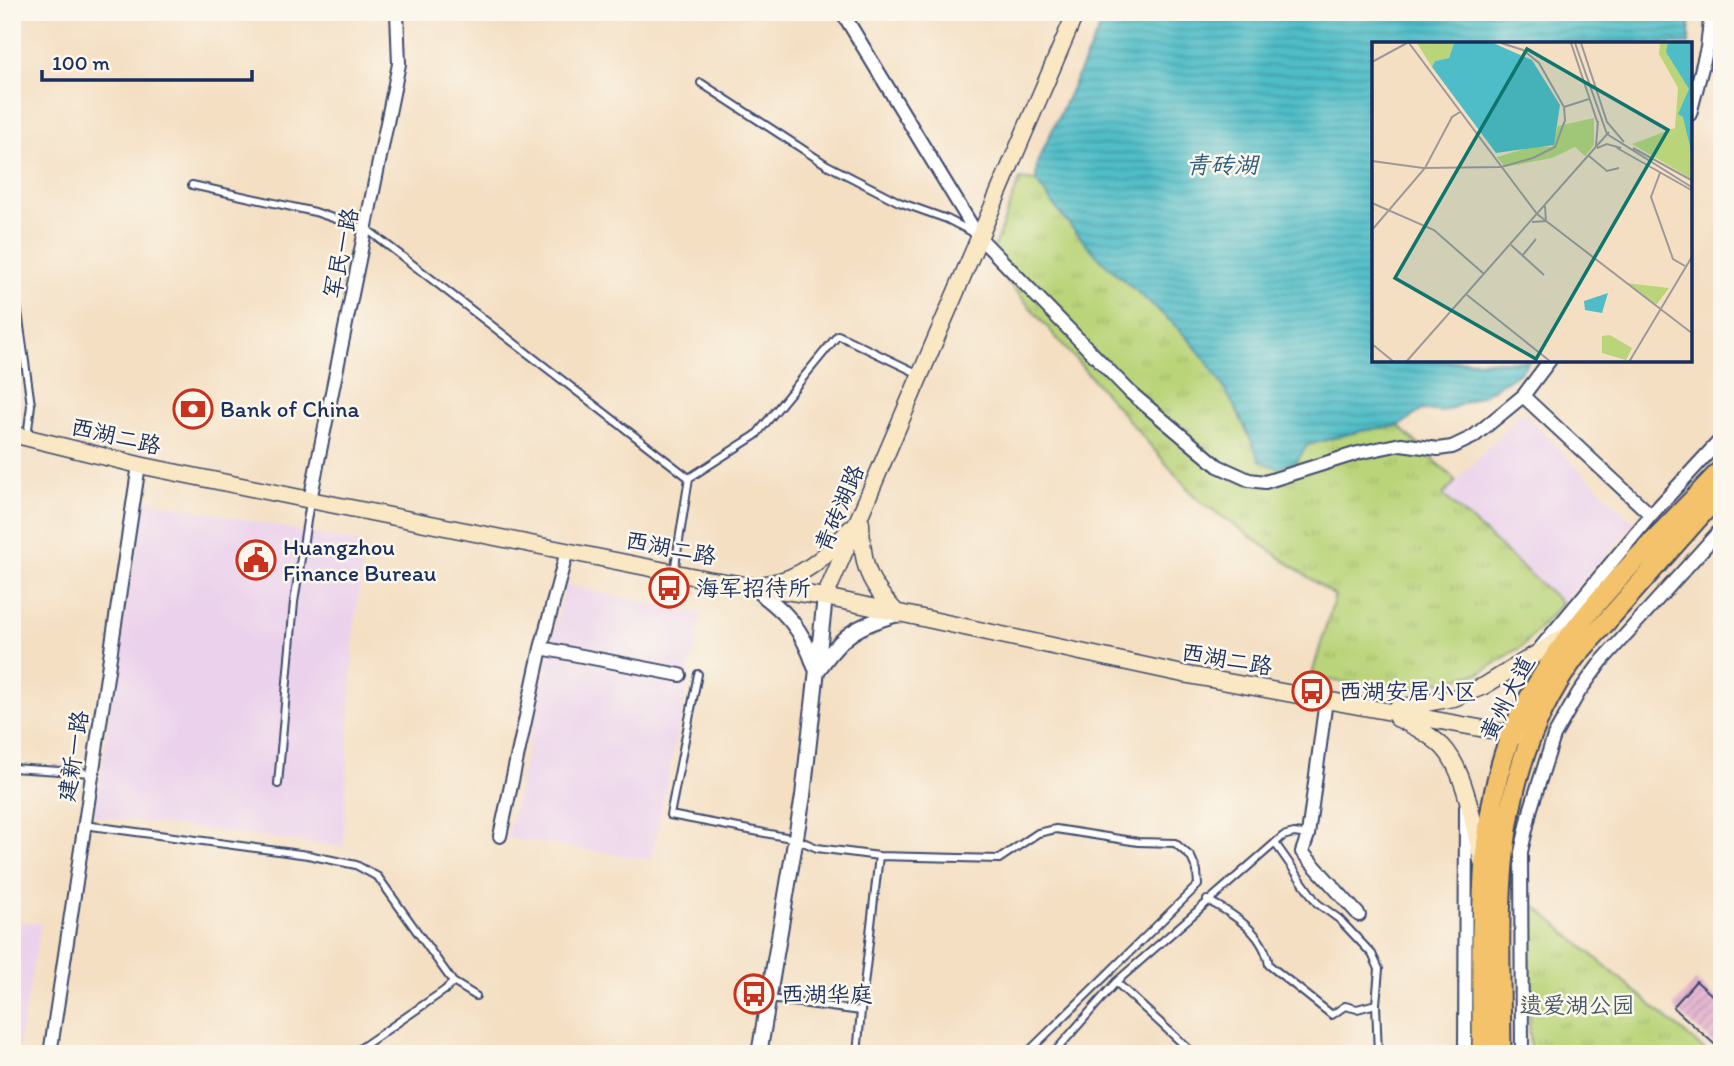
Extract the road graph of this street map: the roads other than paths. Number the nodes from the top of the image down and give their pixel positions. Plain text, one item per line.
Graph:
1 (397, 12) edge
2 (842, 12) edge
3 (1076, 12) edge
4 (1711, 12) edge
5 (701, 83) dead end
6 (1692, 106) edge
7 (192, 186) dead end
8 (368, 230) junction
9 (978, 236) junction
10 (12, 270) edge
11 (1548, 362) edge
12 (920, 375) junction
13 (1523, 396) junction
14 (20, 436) edge
15 (1722, 438) edge
16 (139, 465) junction
17 (1722, 469) edge
18 (689, 478) junction
19 (1722, 491) edge
20 (310, 500) junction
21 (1651, 515) junction
22 (861, 516) junction
23 (1722, 528) edge
24 (567, 551) junction
25 (674, 572) junction
26 (750, 586) junction
27 (825, 597) junction
28 (898, 614) junction
29 (1575, 630) junction
30 (541, 648) junction
31 (1532, 657) junction
32 (817, 671) junction
33 (698, 674) dead end
34 (680, 675) dead end
35 (1326, 700) junction
36 (1382, 710) junction
37 (1520, 736) junction
38 (12, 768) edge
39 (92, 773) junction
40 (278, 784) dead end
41 (1466, 799) junction
42 (84, 825) junction
43 (1308, 835) junction
44 (500, 836) dead end
45 (796, 839) junction
46 (1275, 843) junction
47 (879, 856) junction
48 (1485, 872) junction
49 (1207, 900) junction
50 (1359, 915) dead end
51 (453, 982) junction
52 (1116, 982) junction
53 (476, 996) dead end
54 (768, 999) junction
55 (1376, 1004) junction
56 (861, 1011) junction
57 (50, 1054) edge
58 (352, 1054) edge
59 (759, 1054) edge
60 (857, 1054) edge
61 (1026, 1054) edge
62 (1053, 1054) edge
63 (1194, 1054) edge
64 (1378, 1054) edge
65 (1465, 1054) edge
66 (1482, 1054) edge
67 (1501, 1054) edge
68 (1522, 1054) edge

1 - 8 street, 军民一路
2 - 9 street
3 - 9 main road, 青砖湖路
4 - 6 street
5 - 9 lane
7 - 8 lane
8 - 18 lane
8 - 20 street, 军民一路
9 - 12 main road, 青砖湖路
9 - 13 street
10 - 14 lane
11 - 13 street
12 - 18 lane
12 - 22 main road, 青砖湖路
13 - 21 street
14 - 16 main road, 西湖二路
15 - 21 street
16 - 20 main road, 西湖二路
16 - 39 street, 建新一路
17 - 29 main road, 黄州大道
18 - 25 lane
19 - 37 main road, 黄州大道
20 - 24 main road, 西湖二路
20 - 40 lane
21 - 31 street
22 - 26 main road
22 - 27 main road, 青砖湖路
22 - 28 main road
23 - 68 street
24 - 25 main road, 西湖二路
24 - 30 street
25 - 26 main road, 西湖二路
26 - 27 main road, 西湖二路
26 - 32 street
27 - 28 main road, 西湖二路
27 - 32 street, 青砖湖路
28 - 32 street
28 - 35 main road, 西湖二路
29 - 31 main road
29 - 37 main road, 黄州大道
30 - 34 street
30 - 44 street
31 - 36 main road
32 - 45 street, 青砖湖路
33 - 45 lane
35 - 36 main road, 西湖二路
35 - 43 street
36 - 37 main road, 西湖二路
36 - 41 main road
37 - 48 main road, 黄州大道
37 - 67 main road, 黄州大道
38 - 39 lane
39 - 42 street, 建新一路
41 - 48 main road
41 - 65 street
42 - 51 lane
42 - 57 street, 建新一路
43 - 46 lane
43 - 50 street
45 - 47 lane
45 - 54 street, 青砖湖路
46 - 49 lane
46 - 55 lane
47 - 56 lane
47 - 61 lane
48 - 66 main road, 黄州大道
49 - 52 lane
49 - 55 lane
51 - 53 lane
51 - 58 lane
52 - 62 lane
52 - 63 lane
54 - 56 lane
54 - 59 street, 青砖湖路
55 - 64 lane
56 - 60 lane

